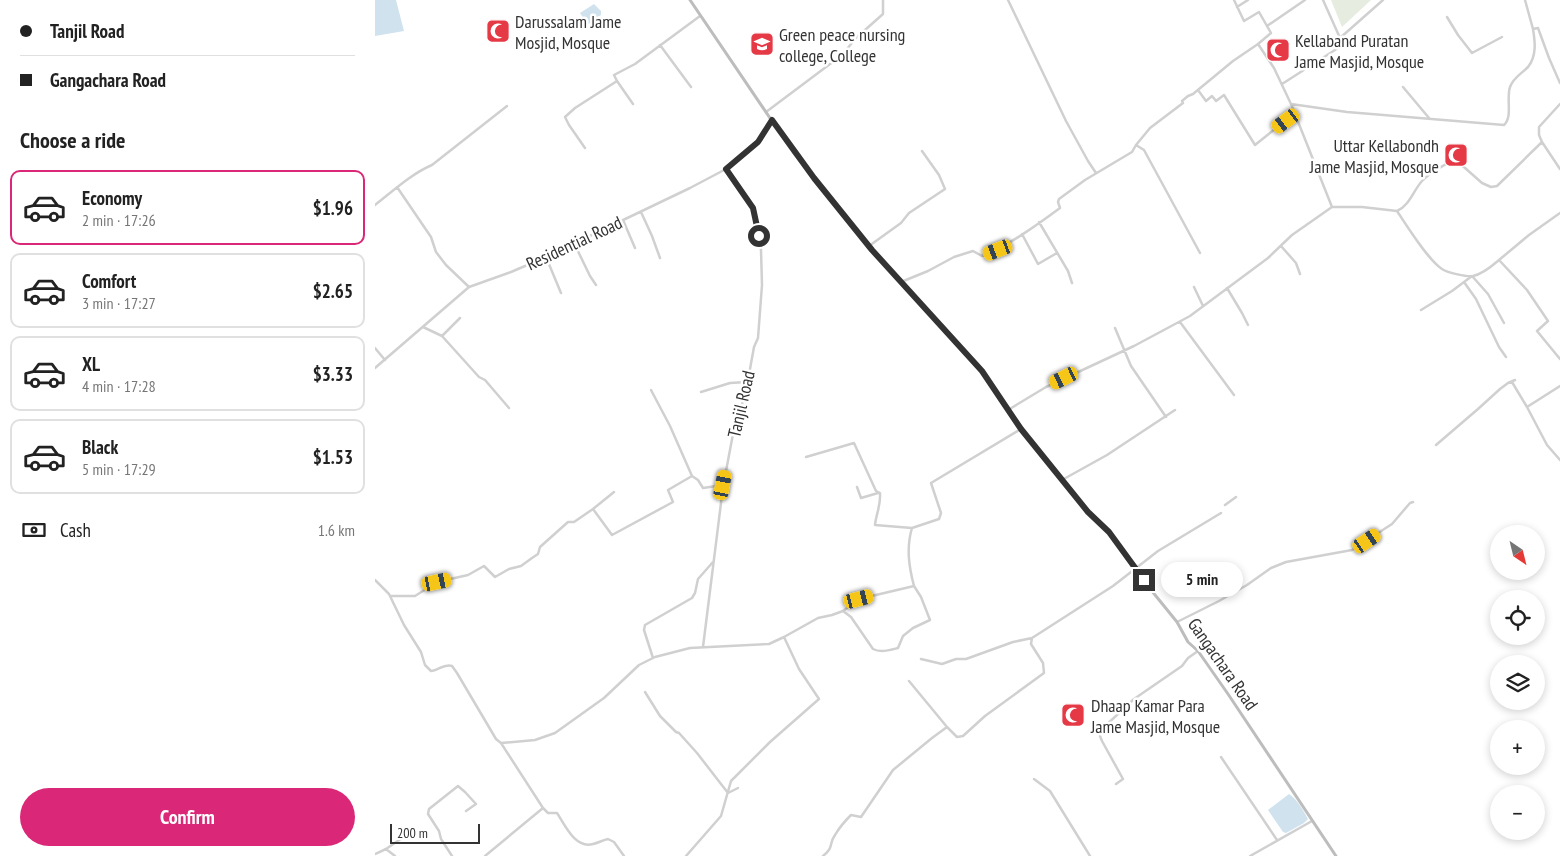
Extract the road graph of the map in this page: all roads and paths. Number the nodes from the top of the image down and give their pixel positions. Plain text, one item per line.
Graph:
1 (690, 0) edge
2 (883, 0) edge
3 (1008, 0) edge
4 (1233, 0) edge
5 (1248, 0) edge
6 (1305, 0) edge
7 (1323, 0) edge
8 (1383, 0) edge
9 (1525, 0) edge
10 (1237, 7) junction
11 (700, 16) junction
12 (1447, 17) dead end
13 (1267, 26) junction
14 (1533, 29) junction
15 (1502, 36) dead end
16 (1340, 38) junction
17 (1258, 44) junction
18 (660, 45) junction
19 (617, 82) junction
20 (1560, 83) edge
21 (1282, 84) junction
22 (691, 87) dead end
23 (1403, 88) dead end
24 (1198, 90) junction
25 (633, 104) dead end
26 (1291, 104) junction
27 (1560, 104) edge
28 (507, 106) dead end
29 (766, 112) junction
30 (1295, 113) junction
31 (1430, 119) junction
32 (772, 120) junction
33 (1541, 142) junction
34 (1136, 145) junction
35 (585, 148) dead end
36 (922, 151) dead end
37 (726, 169) junction
38 (1560, 169) edge
39 (1096, 173) junction
40 (397, 187) junction
41 (375, 205) edge
42 (1332, 207) junction
43 (1397, 211) junction
44 (641, 212) junction
45 (1560, 214) edge
46 (623, 220) junction
47 (1039, 222) junction
48 (1022, 234) junction
49 (574, 243) junction
50 (869, 246) junction
51 (1281, 246) junction
52 (635, 248) dead end
53 (1057, 253) junction
54 (1200, 254) dead end
55 (546, 257) junction
56 (660, 258) dead end
57 (1499, 260) junction
58 (1300, 274) dead end
59 (901, 282) junction
60 (1464, 282) junction
61 (1072, 283) dead end
62 (596, 285) dead end
63 (469, 287) junction
64 (1194, 287) dead end
65 (1227, 288) junction
66 (561, 293) dead end
67 (1203, 306) junction
68 (1421, 310) dead end
69 (461, 318) dead end
70 (1180, 322) junction
71 (1505, 323) dead end
72 (1248, 325) dead end
73 (423, 327) junction
74 (1115, 328) dead end
75 (442, 336) junction
76 (375, 348) edge
77 (1125, 350) junction
78 (1506, 357) dead end
79 (1560, 359) edge
80 (385, 360) junction
81 (375, 368) edge
82 (1515, 380) dead end
83 (747, 382) junction
84 (1512, 382) junction
85 (1560, 386) edge
86 (651, 390) dead end
87 (701, 392) dead end
88 (1234, 395) dead end
89 (1527, 407) junction
90 (509, 408) dead end
91 (1008, 410) junction
92 (1175, 410) dead end
93 (1165, 417) junction
94 (1021, 429) junction
95 (1436, 445) dead end
96 (806, 457) dead end
97 (1560, 460) edge
98 (692, 476) junction
99 (1062, 480) junction
100 (723, 485) junction
101 (857, 488) dead end
102 (614, 492) dead end
103 (879, 493) junction
104 (1236, 497) dead end
105 (1413, 502) dead end
106 (1225, 505) dead end
107 (593, 509) junction
108 (1221, 513) dead end
109 (912, 528) junction
110 (713, 562) junction
111 (1134, 569) junction
112 (375, 580) edge
113 (914, 586) junction
114 (390, 596) junction
115 (843, 611) junction
116 (1177, 622) junction
117 (784, 637) junction
118 (1032, 638) junction
119 (703, 648) junction
120 (1198, 651) junction
121 (653, 658) junction
122 (921, 659) dead end
123 (909, 681) dead end
124 (645, 692) dead end
125 (947, 727) junction
126 (501, 743) junction
127 (1221, 757) dead end
128 (1034, 779) dead end
129 (1116, 784) dead end
130 (739, 788) dead end
131 (728, 793) junction
132 (543, 808) junction
133 (466, 811) dead end
134 (1312, 821) junction
135 (402, 838) dead end
136 (1277, 840) junction
137 (386, 849) junction
138 (375, 854) edge
139 (395, 856) edge
140 (452, 856) edge
141 (485, 856) edge
142 (624, 856) edge
143 (686, 856) edge
144 (823, 856) edge
145 (1090, 856) edge
146 (1251, 856) edge
147 (1337, 856) edge

1 - 11 main road, Gangachara Road
2 - 29 street
3 - 39 street
4 - 10 street
5 - 10 street
6 - 13 street
7 - 16 street
8 - 16 street
9 - 14 street
10 - 13 street
11 - 18 street
11 - 29 main road, Gangachara Road
12 - 15 street
13 - 17 street
14 - 20 street
14 - 31 street
16 - 21 street
17 - 21 street
17 - 24 street
18 - 19 street
18 - 22 street
19 - 25 street
19 - 35 street
21 - 26 street
23 - 31 street
24 - 30 street
24 - 34 street
26 - 30 street
26 - 31 street
27 - 33 street
28 - 40 street
29 - 32 main road, Gangachara Road
30 - 42 street
32 - 37 street, Residential Road
32 - 50 main road, Gangachara Road
33 - 38 street
33 - 43 street
34 - 39 street
34 - 54 street
36 - 50 street
37 - 44 street, Residential Road
37 - 83 street, Tanjil Road
39 - 47 street
40 - 41 street
40 - 63 street
42 - 43 street
42 - 51 street
43 - 57 street
44 - 46 street, Residential Road
44 - 56 street
45 - 57 street
46 - 49 street, Residential Road
46 - 52 street
47 - 48 street
47 - 53 street
48 - 53 street
48 - 59 street
49 - 55 street, Residential Road
49 - 62 street
50 - 59 main road, Gangachara Road
51 - 58 street
51 - 65 street
53 - 61 street
55 - 63 street, Residential Road
55 - 66 street
57 - 79 street
59 - 91 main road, Gangachara Road
60 - 68 street
60 - 71 street
60 - 78 street
63 - 73 street, Residential Road
64 - 67 street
65 - 67 street
65 - 72 street
67 - 70 street
69 - 75 street
70 - 77 street
70 - 88 street
73 - 75 street
73 - 80 street, Residential Road
74 - 77 street
75 - 90 street
76 - 80 street
77 - 91 street
77 - 93 street
80 - 81 street, Residential Road
82 - 84 street
83 - 87 street
83 - 100 street, Tanjil Road
84 - 89 street
84 - 95 street
85 - 89 street
86 - 98 street
89 - 97 street
91 - 94 main road, Gangachara Road
92 - 93 street
93 - 99 street
94 - 99 main road, Gangachara Road
94 - 109 street
96 - 103 street
98 - 100 street
98 - 107 street
99 - 111 main road, Gangachara Road
100 - 110 street, Tanjil Road
101 - 103 street
102 - 107 street
103 - 109 street
104 - 106 street
105 - 116 street
107 - 114 street
108 - 111 street
109 - 113 street
110 - 119 street, Tanjil Road
110 - 121 street
111 - 116 main road, Gangachara Road
111 - 118 street
112 - 114 street
113 - 115 street
113 - 115 street
114 - 126 street
115 - 117 street
116 - 120 main road, Gangachara Road
117 - 119 street
117 - 131 street
118 - 122 street
118 - 125 street
119 - 121 street
120 - 129 street
120 - 134 main road, Gangachara Road
121 - 126 street
123 - 125 street
124 - 131 street
125 - 144 street
126 - 132 street
127 - 136 street
128 - 145 street
130 - 131 street
131 - 143 street
132 - 141 street
132 - 142 street
133 - 140 street
134 - 136 street
134 - 147 main road, Gangachara Road
135 - 137 street
136 - 146 street
137 - 138 street
137 - 139 street

